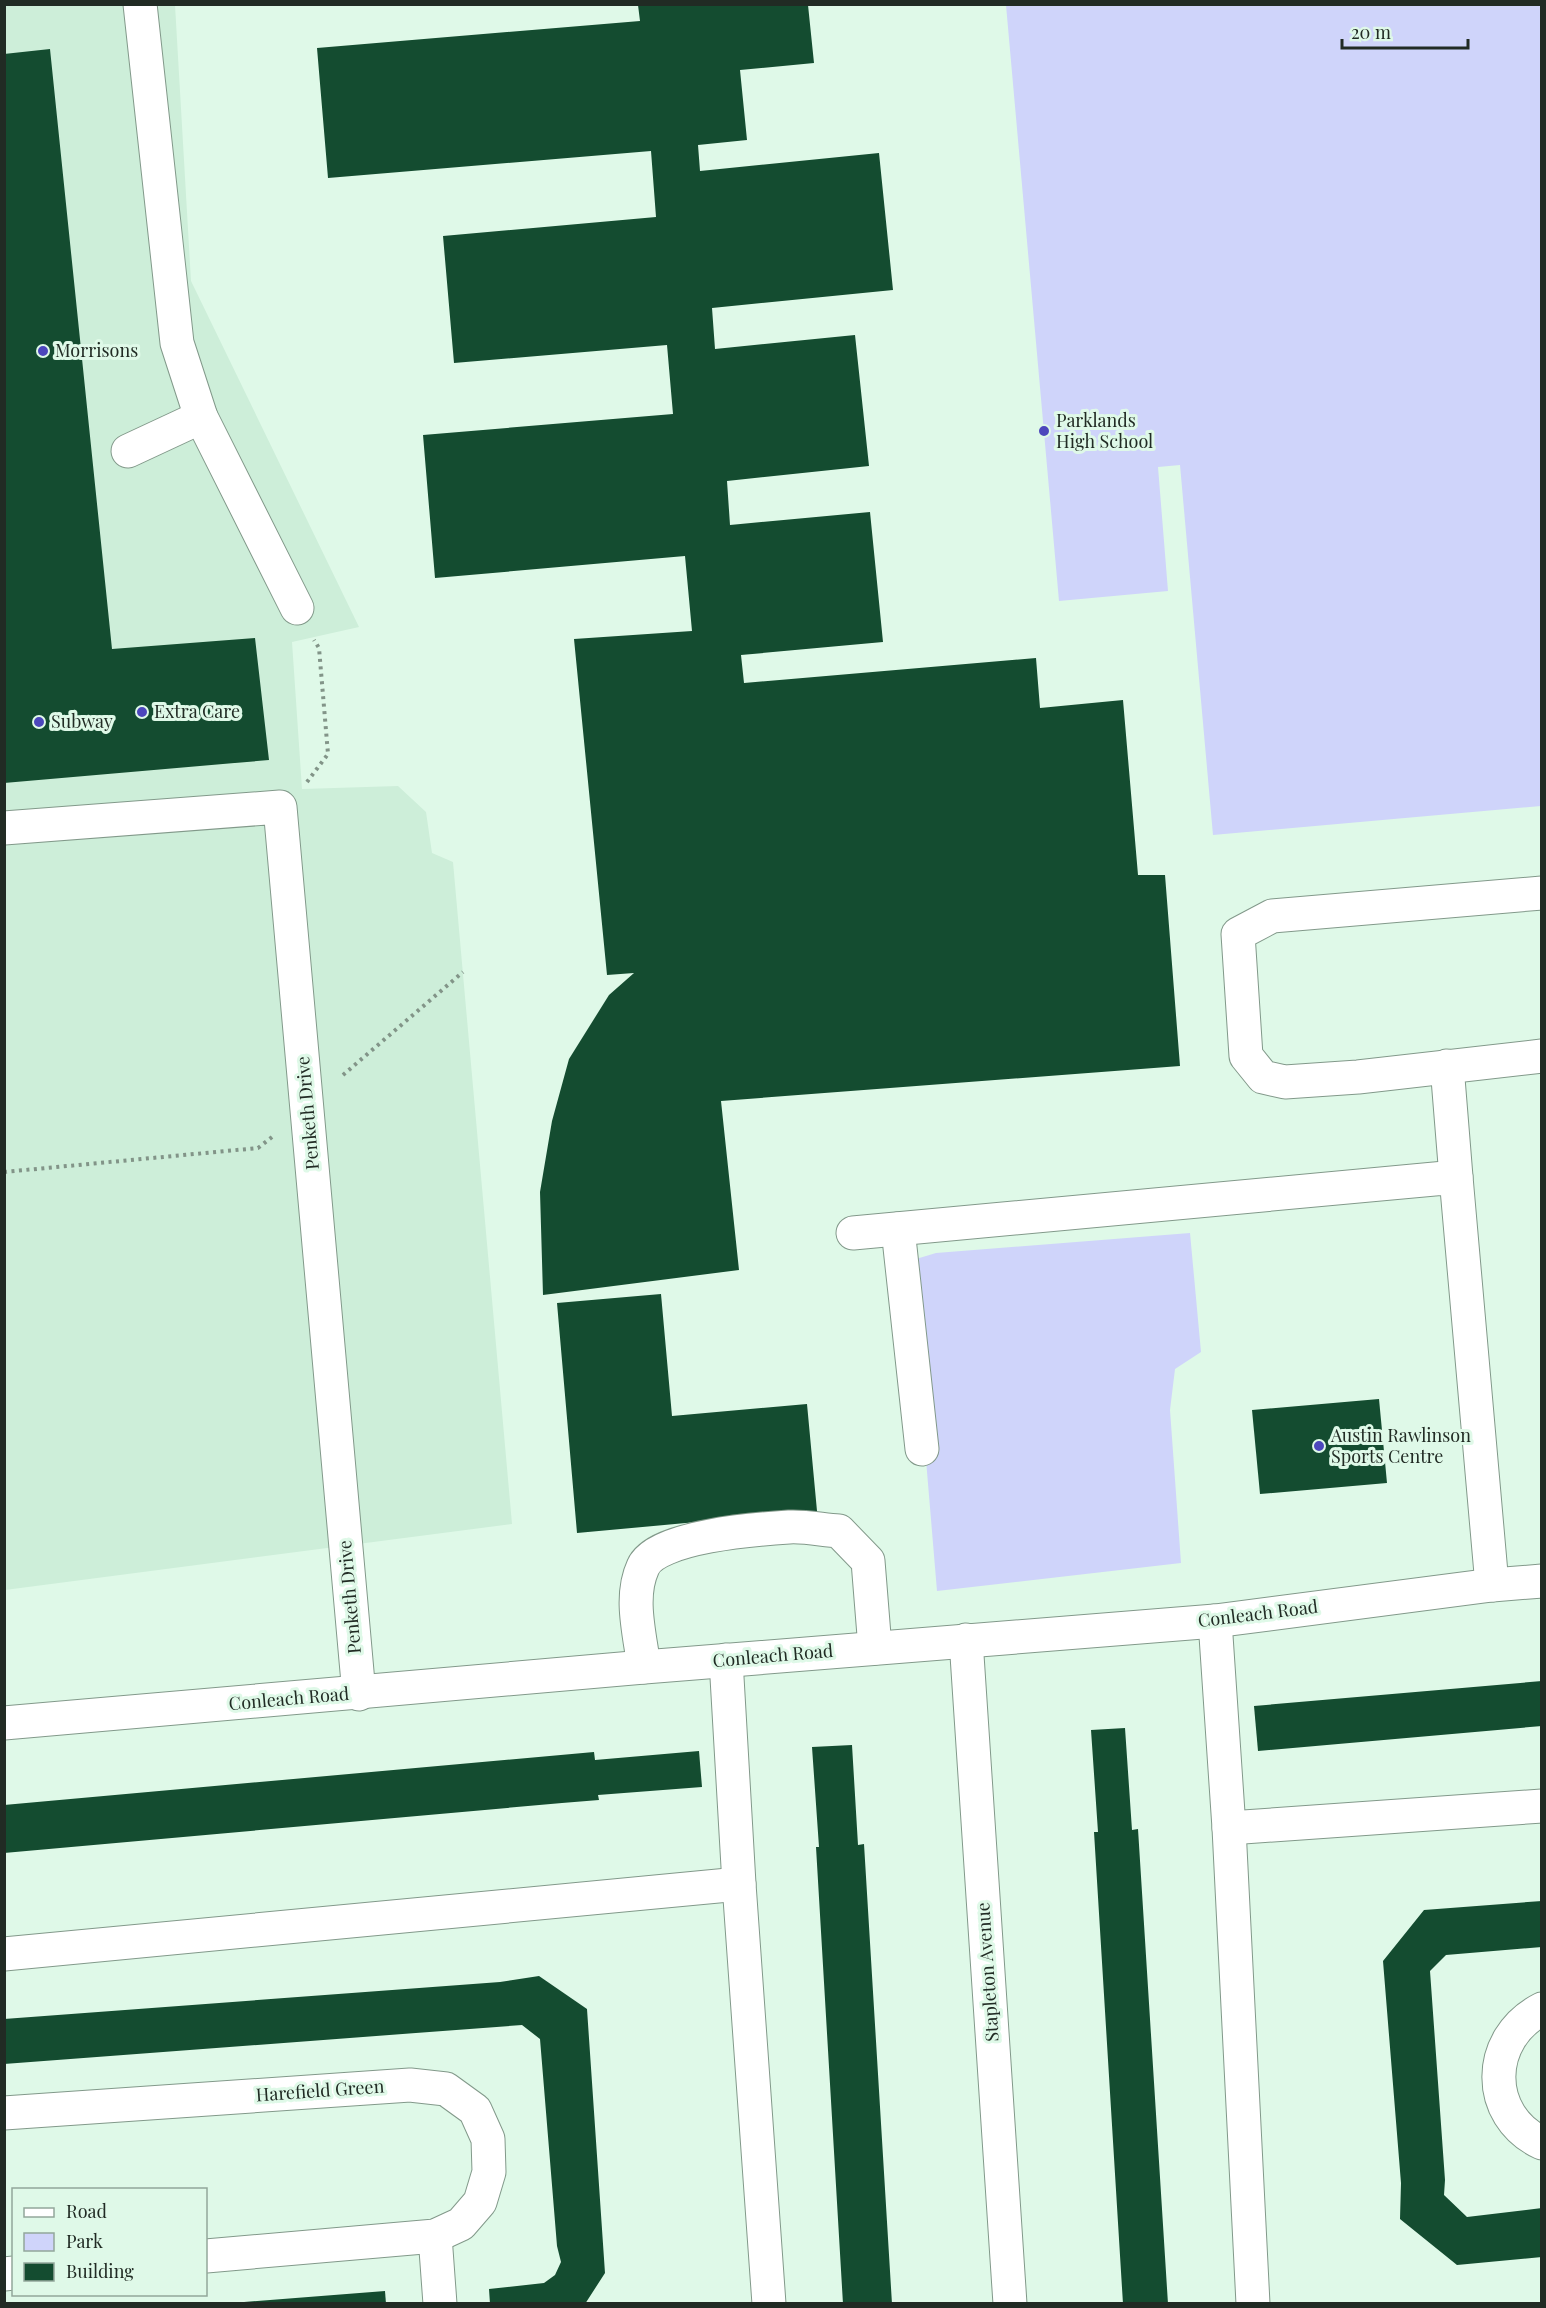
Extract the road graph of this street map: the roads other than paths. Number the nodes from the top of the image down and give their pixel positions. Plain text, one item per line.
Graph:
1 (140, 4) edge
2 (201, 417) junction
3 (128, 451) dead end
4 (297, 608) road end
5 (4, 828) edge
6 (1542, 893) edge
7 (1542, 1056) edge
8 (1447, 1066) junction
9 (1456, 1176) junction
10 (898, 1229) junction
11 (853, 1233) dead end
12 (922, 1449) dead end
13 (1542, 1581) edge
14 (1492, 1585) junction
15 (1215, 1621) junction
16 (966, 1640) junction
17 (875, 1648) junction
18 (726, 1660) junction
19 (644, 1667) junction
20 (359, 1694) junction
21 (4, 1723) edge
22 (1542, 1806) edge
23 (1229, 1828) junction
24 (739, 1884) junction
25 (4, 1954) edge
26 (1542, 2009) edge
27 (4, 2113) edge
28 (1542, 2143) edge
29 (435, 2236) junction
30 (207, 2256) edge
31 (440, 2304) edge
32 (769, 2304) edge
33 (1010, 2304) edge
34 (1253, 2304) edge

1 - 2 street
2 - 3 street
2 - 4 street
5 - 20 street, Penketh Drive
6 - 8 street
7 - 8 street
8 - 9 street
9 - 10 street
9 - 14 street
10 - 11 street
10 - 12 street
13 - 14 street, Conleach Road
14 - 15 street, Conleach Road
15 - 16 street, Conleach Road
15 - 23 street
16 - 17 street, Conleach Road
16 - 33 street, Stapleton Avenue
17 - 18 street, Conleach Road
17 - 19 street
18 - 19 street, Conleach Road
18 - 24 street
19 - 20 street, Conleach Road
20 - 21 street, Conleach Road
22 - 23 street
23 - 34 street
24 - 25 street
24 - 32 street
26 - 28 street
27 - 29 street, Harefield Green
29 - 30 street, Harefield Green
29 - 31 street

